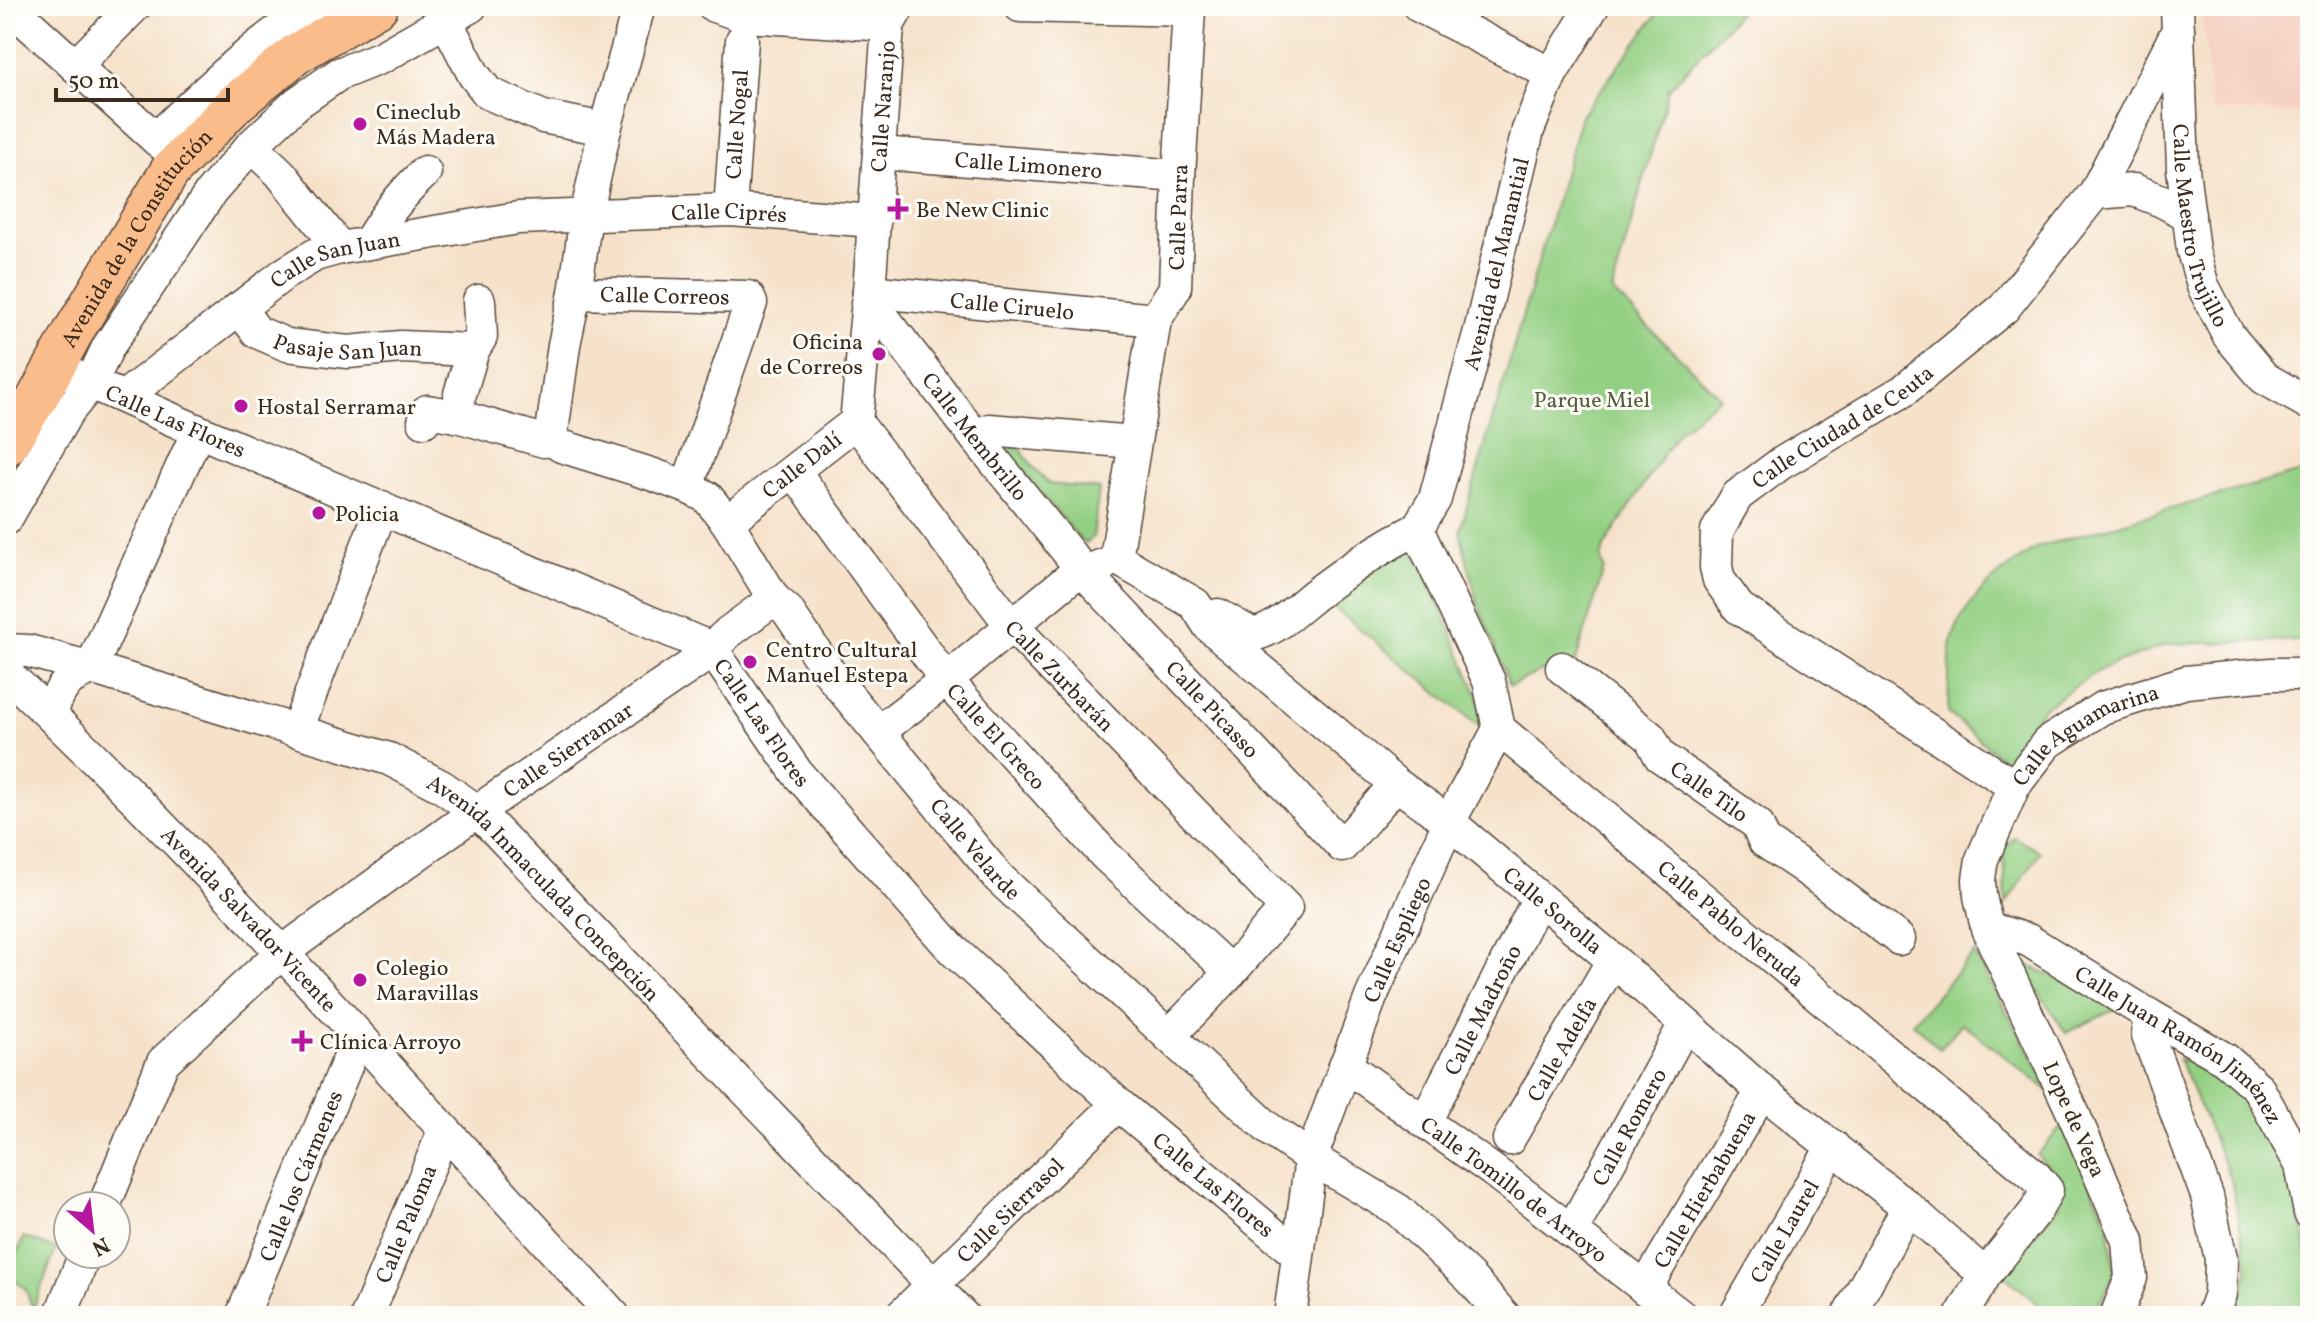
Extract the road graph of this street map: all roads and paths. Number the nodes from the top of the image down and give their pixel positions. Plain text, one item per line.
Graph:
1 (9, 6) edge
2 (135, 6) edge
3 (315, 6) edge
4 (378, 6) edge
5 (639, 6) edge
6 (714, 6) edge
7 (1020, 6) edge
8 (1419, 6) edge
9 (1593, 6) edge
10 (1190, 8) edge
11 (459, 14) edge
12 (1461, 15) edge
13 (894, 16) edge
14 (2177, 18) edge
15 (742, 40) dead end
16 (75, 66) junction
17 (1551, 74) junction
18 (605, 129) junction
19 (251, 146) junction
20 (168, 149) junction
21 (879, 153) junction
22 (425, 172) dead end
23 (1179, 176) junction
24 (2095, 193) junction
25 (730, 210) junction
26 (2189, 215) junction
27 (586, 216) junction
28 (874, 221) junction
29 (354, 246) junction
30 (575, 293) junction
31 (868, 297) junction
32 (479, 301) dead end
33 (239, 308) junction
34 (1155, 320) junction
35 (473, 350) junction
36 (55, 367) junction
37 (91, 383) junction
38 (124, 397) junction
39 (2310, 404) edge
40 (459, 405) junction
41 (424, 421) dead end
42 (856, 422) junction
43 (198, 431) junction
44 (976, 438) junction
45 (551, 439) junction
46 (1135, 442) junction
47 (6, 446) edge
48 (794, 471) junction
49 (687, 487) junction
50 (382, 507) junction
51 (6, 519) edge
52 (727, 522) junction
53 (1417, 529) junction
54 (1116, 558) junction
55 (1084, 572) junction
56 (774, 599) junction
57 (1195, 604) junction
58 (1011, 625) junction
59 (711, 648) junction
60 (91, 668) junction
61 (1562, 668) dead end
62 (7, 670) edge
63 (2310, 674) edge
64 (946, 680) junction
65 (51, 715) junction
66 (1499, 729) junction
67 (297, 730) junction
68 (878, 732) junction
69 (1396, 784) junction
70 (2014, 786) junction
71 (477, 811) junction
72 (1449, 822) junction
73 (1539, 898) junction
74 (1987, 928) junction
75 (1899, 939) dead end
76 (281, 953) junction
77 (1613, 960) junction
78 (1231, 972) junction
79 (2149, 1015) junction
80 (1685, 1024) junction
81 (1169, 1036) junction
82 (358, 1037) junction
83 (1345, 1065) junction
84 (1762, 1091) junction
85 (1118, 1104) junction
86 (1425, 1122) junction
87 (444, 1131) junction
88 (1509, 1139) dead end
89 (1833, 1146) junction
90 (1311, 1158) junction
91 (111, 1190) edge
92 (1908, 1207) junction
93 (2310, 1213) edge
94 (1571, 1232) junction
95 (1297, 1254) junction
96 (79, 1270) edge
97 (1985, 1275) junction
98 (933, 1285) junction
99 (1645, 1289) junction
100 (60, 1316) edge
101 (242, 1316) edge
102 (367, 1316) edge
103 (614, 1316) edge
104 (901, 1316) edge
105 (963, 1316) edge
106 (1290, 1316) edge
107 (1504, 1316) edge
108 (1681, 1316) edge
109 (1735, 1316) edge
110 (1848, 1316) edge
111 (1961, 1316) edge
112 (2116, 1316) edge
113 (2212, 1316) edge

1 - 16 street
2 - 16 street
3 - 20 street
4 - 20 main road, Avenida de la Constitución
5 - 18 street
6 - 13 street
7 - 10 street
8 - 12 street
9 - 17 street, Avenida del Manantial
10 - 23 street, Calle Parra
11 - 18 street
11 - 19 street
12 - 17 street
13 - 21 street, Calle Naranjo
14 - 24 street, Calle Ciudad de Ceuta
14 - 26 street, Calle Maestro Trujillo
15 - 25 street, Calle Nogal
16 - 20 street
17 - 53 street, Avenida del Manantial
18 - 27 street
19 - 29 street
19 - 37 street
20 - 36 main road, Avenida de la Constitución
21 - 23 street, Calle Limonero
21 - 28 street, Calle Naranjo
22 - 29 street
23 - 34 street, Calle Parra
24 - 26 street
24 - 70 street, Calle Ciudad de Ceuta
25 - 27 street, Calle Ciprés
25 - 28 street, Calle Ciprés
26 - 39 street, Calle Maestro Trujillo
27 - 29 street, Calle San Juan
27 - 30 street
28 - 31 street, Calle Naranjo
29 - 33 street, Calle San Juan
30 - 45 street
30 - 49 street, Calle Correos
31 - 34 street, Calle Ciruelo
31 - 42 street, Calle Dalí
31 - 44 street, Calle Membrillo
32 - 35 street
33 - 35 street, Pasaje San Juan
33 - 38 street, Calle San Juan
34 - 46 street, Calle Parra
35 - 40 street
36 - 37 street, Calle Las Flores
36 - 47 main road, Avenida de la Constitución
37 - 38 street, Calle Las Flores
37 - 51 street
38 - 43 street, Calle Las Flores
40 - 41 street, Calle Velarde
40 - 45 street, Calle Velarde
42 - 48 street, Calle Dalí
42 - 58 street, Calle Zurbarán
43 - 50 street, Calle Las Flores
43 - 60 street
44 - 46 street
44 - 55 street, Calle Membrillo
45 - 49 street, Calle Velarde
46 - 54 street, Calle Parra
48 - 52 street, Calle Dalí
48 - 64 street, Calle El Greco
49 - 52 street, Calle Velarde
50 - 59 street, Calle Las Flores
50 - 67 street
52 - 56 street, Calle Velarde
53 - 57 street
53 - 66 street
54 - 55 street
54 - 57 street, Calle Sorolla
55 - 58 street
55 - 69 street, Calle Picasso
56 - 59 street, Calle Sierramar
56 - 68 street, Calle Velarde
57 - 69 street, Calle Sorolla
58 - 64 street
58 - 78 street, Calle Zurbarán
59 - 71 street, Calle Sierramar
59 - 85 street, Calle Las Flores
60 - 62 street, Avenida Inmaculada Concepción
60 - 65 street
60 - 67 street, Avenida Inmaculada Concepción
61 - 75 street, Calle Tilo
62 - 65 street, Avenida Salvador Vicente
63 - 70 street, Calle Aguamarina
64 - 68 street
64 - 78 street, Calle El Greco
65 - 76 street, Avenida Salvador Vicente
66 - 72 street, Calle Espliego
66 - 97 street, Calle Pablo Neruda
67 - 71 street, Avenida Inmaculada Concepción
68 - 81 street, Calle Velarde
69 - 72 street, Calle Sorolla
70 - 74 street, Calle Aguamarina
71 - 76 street, Calle Sierramar
71 - 98 street, Avenida Inmaculada Concepción
72 - 73 street, Calle Sorolla
72 - 83 street, Calle Espliego
73 - 77 street, Calle Sorolla
73 - 86 street, Calle Madroño
74 - 79 street, Calle Juan Ramón Jiménez
74 - 112 street, Lope de Vega
76 - 82 street, Avenida Salvador Vicente
76 - 91 street, Calle Sierramar
77 - 80 street, Calle Sorolla
77 - 88 street, Calle Adelfa
78 - 81 street
79 - 93 street, Calle Juan Ramón Jiménez
79 - 113 street
80 - 84 street, Calle Sorolla
80 - 94 street, Calle Romero
81 - 90 street, Calle Velarde
82 - 87 street, Avenida Salvador Vicente
82 - 101 street, Calle los Cármenes
83 - 86 street, Calle Tomillo de Arroyo
83 - 90 street, Calle Espliego
84 - 89 street, Calle Sorolla
84 - 99 street, Calle Hierbabuena
85 - 95 street, Calle Las Flores
85 - 98 street, Calle Sierrasol
86 - 94 street, Calle Tomillo de Arroyo
87 - 102 street, Calle Paloma
87 - 103 street, Avenida Salvador Vicente
89 - 92 street, Calle Sorolla
89 - 109 street, Calle Laurel
90 - 95 street, Calle Espliego
90 - 107 street, Calle Velarde
92 - 97 street, Calle Sorolla
92 - 110 street
94 - 99 street, Calle Tomillo de Arroyo
95 - 106 street, Calle Espliego
96 - 100 street
97 - 111 street
98 - 104 street, Calle Sierrasol
98 - 105 street, Avenida Inmaculada Concepción
99 - 108 street, Calle Tomillo de Arroyo

